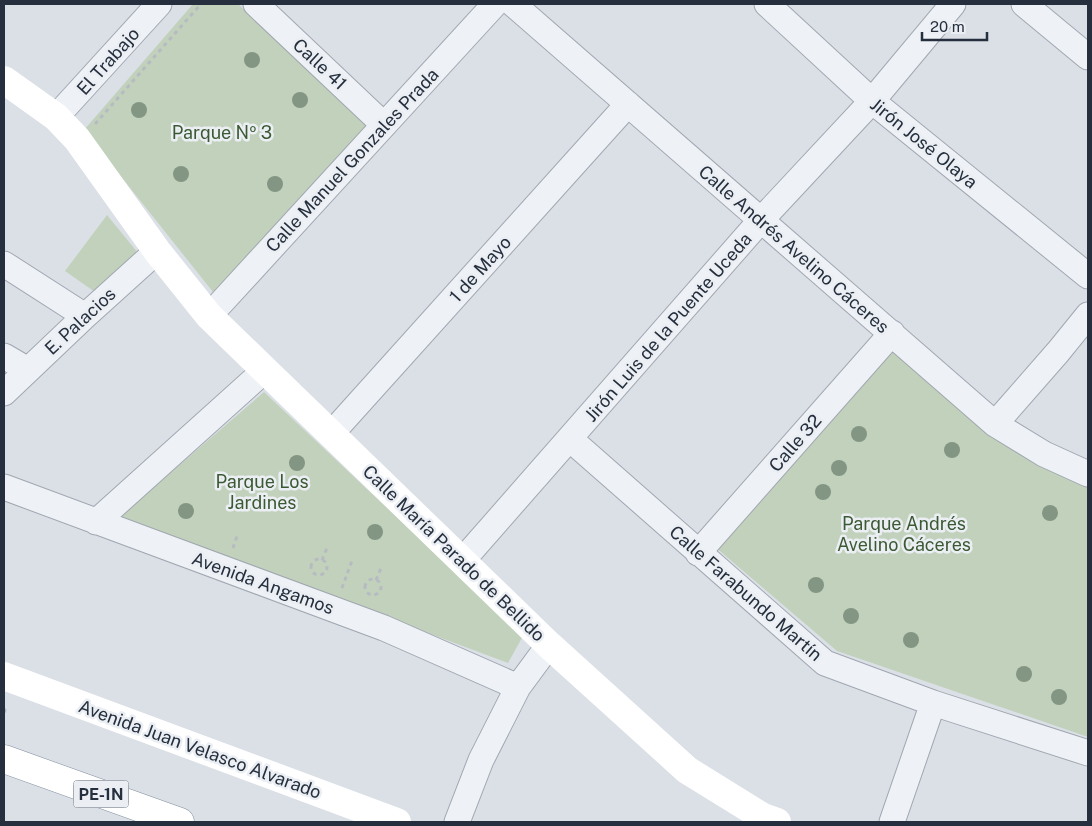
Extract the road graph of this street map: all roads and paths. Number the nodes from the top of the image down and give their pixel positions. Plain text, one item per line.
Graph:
1 (159, 4) edge
2 (201, 4) edge
3 (256, 4) edge
4 (495, 4) edge
5 (513, 4) edge
6 (766, 4) edge
7 (953, 4) edge
8 (1024, 4) edge
9 (1088, 57) edge
10 (4, 80) edge
11 (872, 101) junction
12 (628, 104) junction
13 (56, 117) junction
14 (384, 125) junction
15 (93, 127) dead end
16 (761, 220) junction
17 (157, 251) junction
18 (4, 264) edge
19 (1088, 276) edge
20 (1088, 315) edge
21 (85, 316) junction
22 (209, 316) junction
23 (892, 333) junction
24 (4, 356) edge
25 (28, 370) junction
26 (265, 370) junction
27 (4, 393) edge
28 (996, 424) junction
29 (331, 434) junction
30 (570, 439) junction
31 (1088, 474) edge
32 (4, 487) edge
33 (96, 522) junction
34 (327, 548) dead end
35 (698, 552) junction
36 (354, 558) dead end
37 (322, 560) junction
38 (462, 561) junction
39 (381, 568) dead end
40 (376, 580) junction
41 (339, 595) dead end
42 (549, 644) junction
43 (4, 676) edge
44 (518, 687) junction
45 (933, 704) junction
46 (4, 709) edge
47 (4, 714) edge
48 (1088, 753) edge
49 (4, 758) edge
50 (180, 822) edge
51 (397, 822) edge
52 (457, 822) edge
53 (777, 822) edge
54 (892, 822) edge

1 - 13 street, El Trabajo
2 - 15 path
3 - 14 street, Calle 41
4 - 14 street, Calle Manuel Gonzales Prada
5 - 12 street, Calle Andrés Avelino Cáceres
6 - 11 street, Jirón José Olaya
7 - 11 street, Jirón Luis de la Puente Uceda
8 - 9 street
10 - 13 main road, Calle María Parado de Bellido
11 - 16 street, Jirón Luis de la Puente Uceda
11 - 19 street, Jirón José Olaya
12 - 16 street, Calle Andrés Avelino Cáceres
12 - 29 street, 1 de Mayo
13 - 17 main road, Calle María Parado de Bellido
14 - 22 street, Calle Manuel Gonzales Prada
16 - 23 street, Calle Andrés Avelino Cáceres
16 - 30 street, Jirón Luis de la Puente Uceda
17 - 21 street, E. Palacios
17 - 22 main road, Calle María Parado de Bellido
18 - 21 street
20 - 28 street
21 - 25 street, E. Palacios
22 - 26 main road, Calle María Parado de Bellido
23 - 28 street, Calle Andrés Avelino Cáceres
23 - 35 street, Calle 32
24 - 25 street
25 - 27 street, E. Palacios
26 - 29 main road, Calle María Parado de Bellido
26 - 33 street
28 - 31 street, Calle Andrés Avelino Cáceres
29 - 38 main road, Calle María Parado de Bellido
30 - 35 street, Calle Farabundo Martín
30 - 38 street, Jirón Luis de la Puente Uceda
32 - 33 street, Avenida Angamos
33 - 44 street, Avenida Angamos
34 - 37 path
35 - 45 street, Calle Farabundo Martín
36 - 41 path
37 - 37 path
38 - 42 main road, Calle María Parado de Bellido
39 - 40 path
40 - 40 path
42 - 44 street
42 - 53 main road, Calle María Parado de Bellido
43 - 51 main road, Avenida Juan Velasco Alvarado
44 - 52 street
45 - 48 street, Calle Farabundo Martín
45 - 54 street
46 - 47 path
49 - 50 main road, PE-1N

